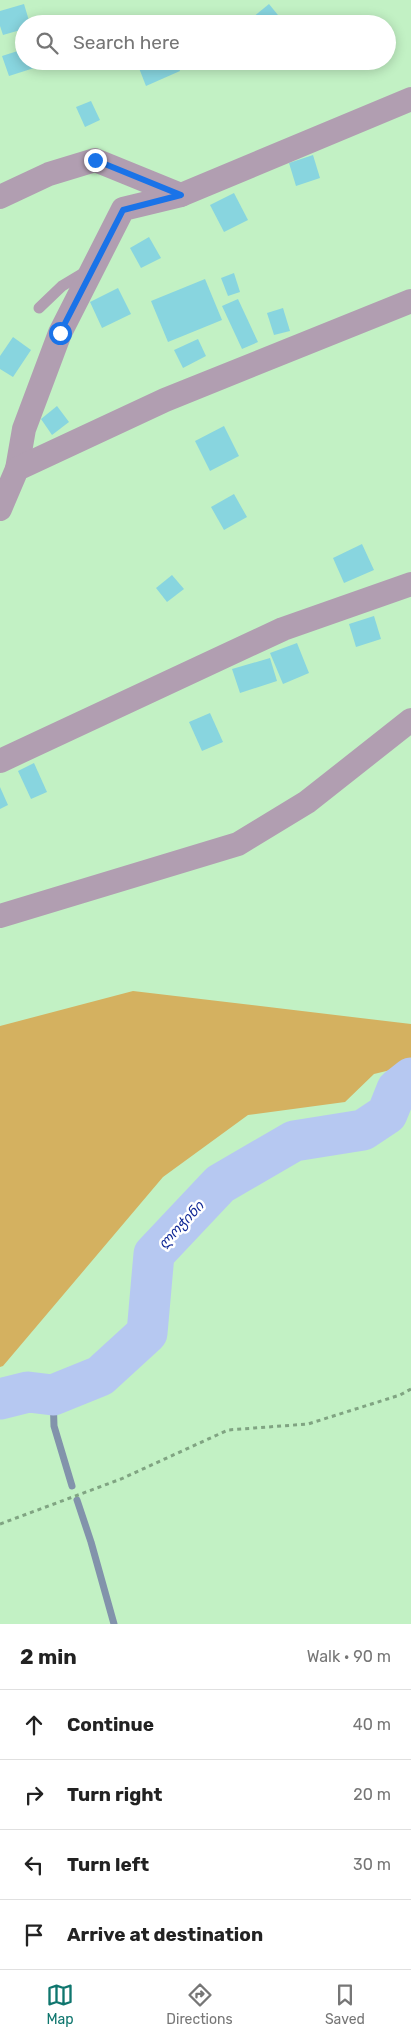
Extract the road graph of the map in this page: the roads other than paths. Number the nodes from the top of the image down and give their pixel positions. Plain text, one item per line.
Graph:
1 (411, 99) edge
2 (181, 195) junction
3 (0, 196) edge
4 (92, 268) junction
5 (411, 301) edge
6 (39, 308) dead end
7 (18, 470) junction
8 (0, 509) edge
9 (411, 584) edge
10 (411, 720) edge
11 (0, 761) edge
12 (0, 916) edge

1 - 2 street
2 - 3 street
2 - 4 street
4 - 6 lane
4 - 7 street
5 - 7 street
7 - 8 street
9 - 11 street
10 - 12 street

